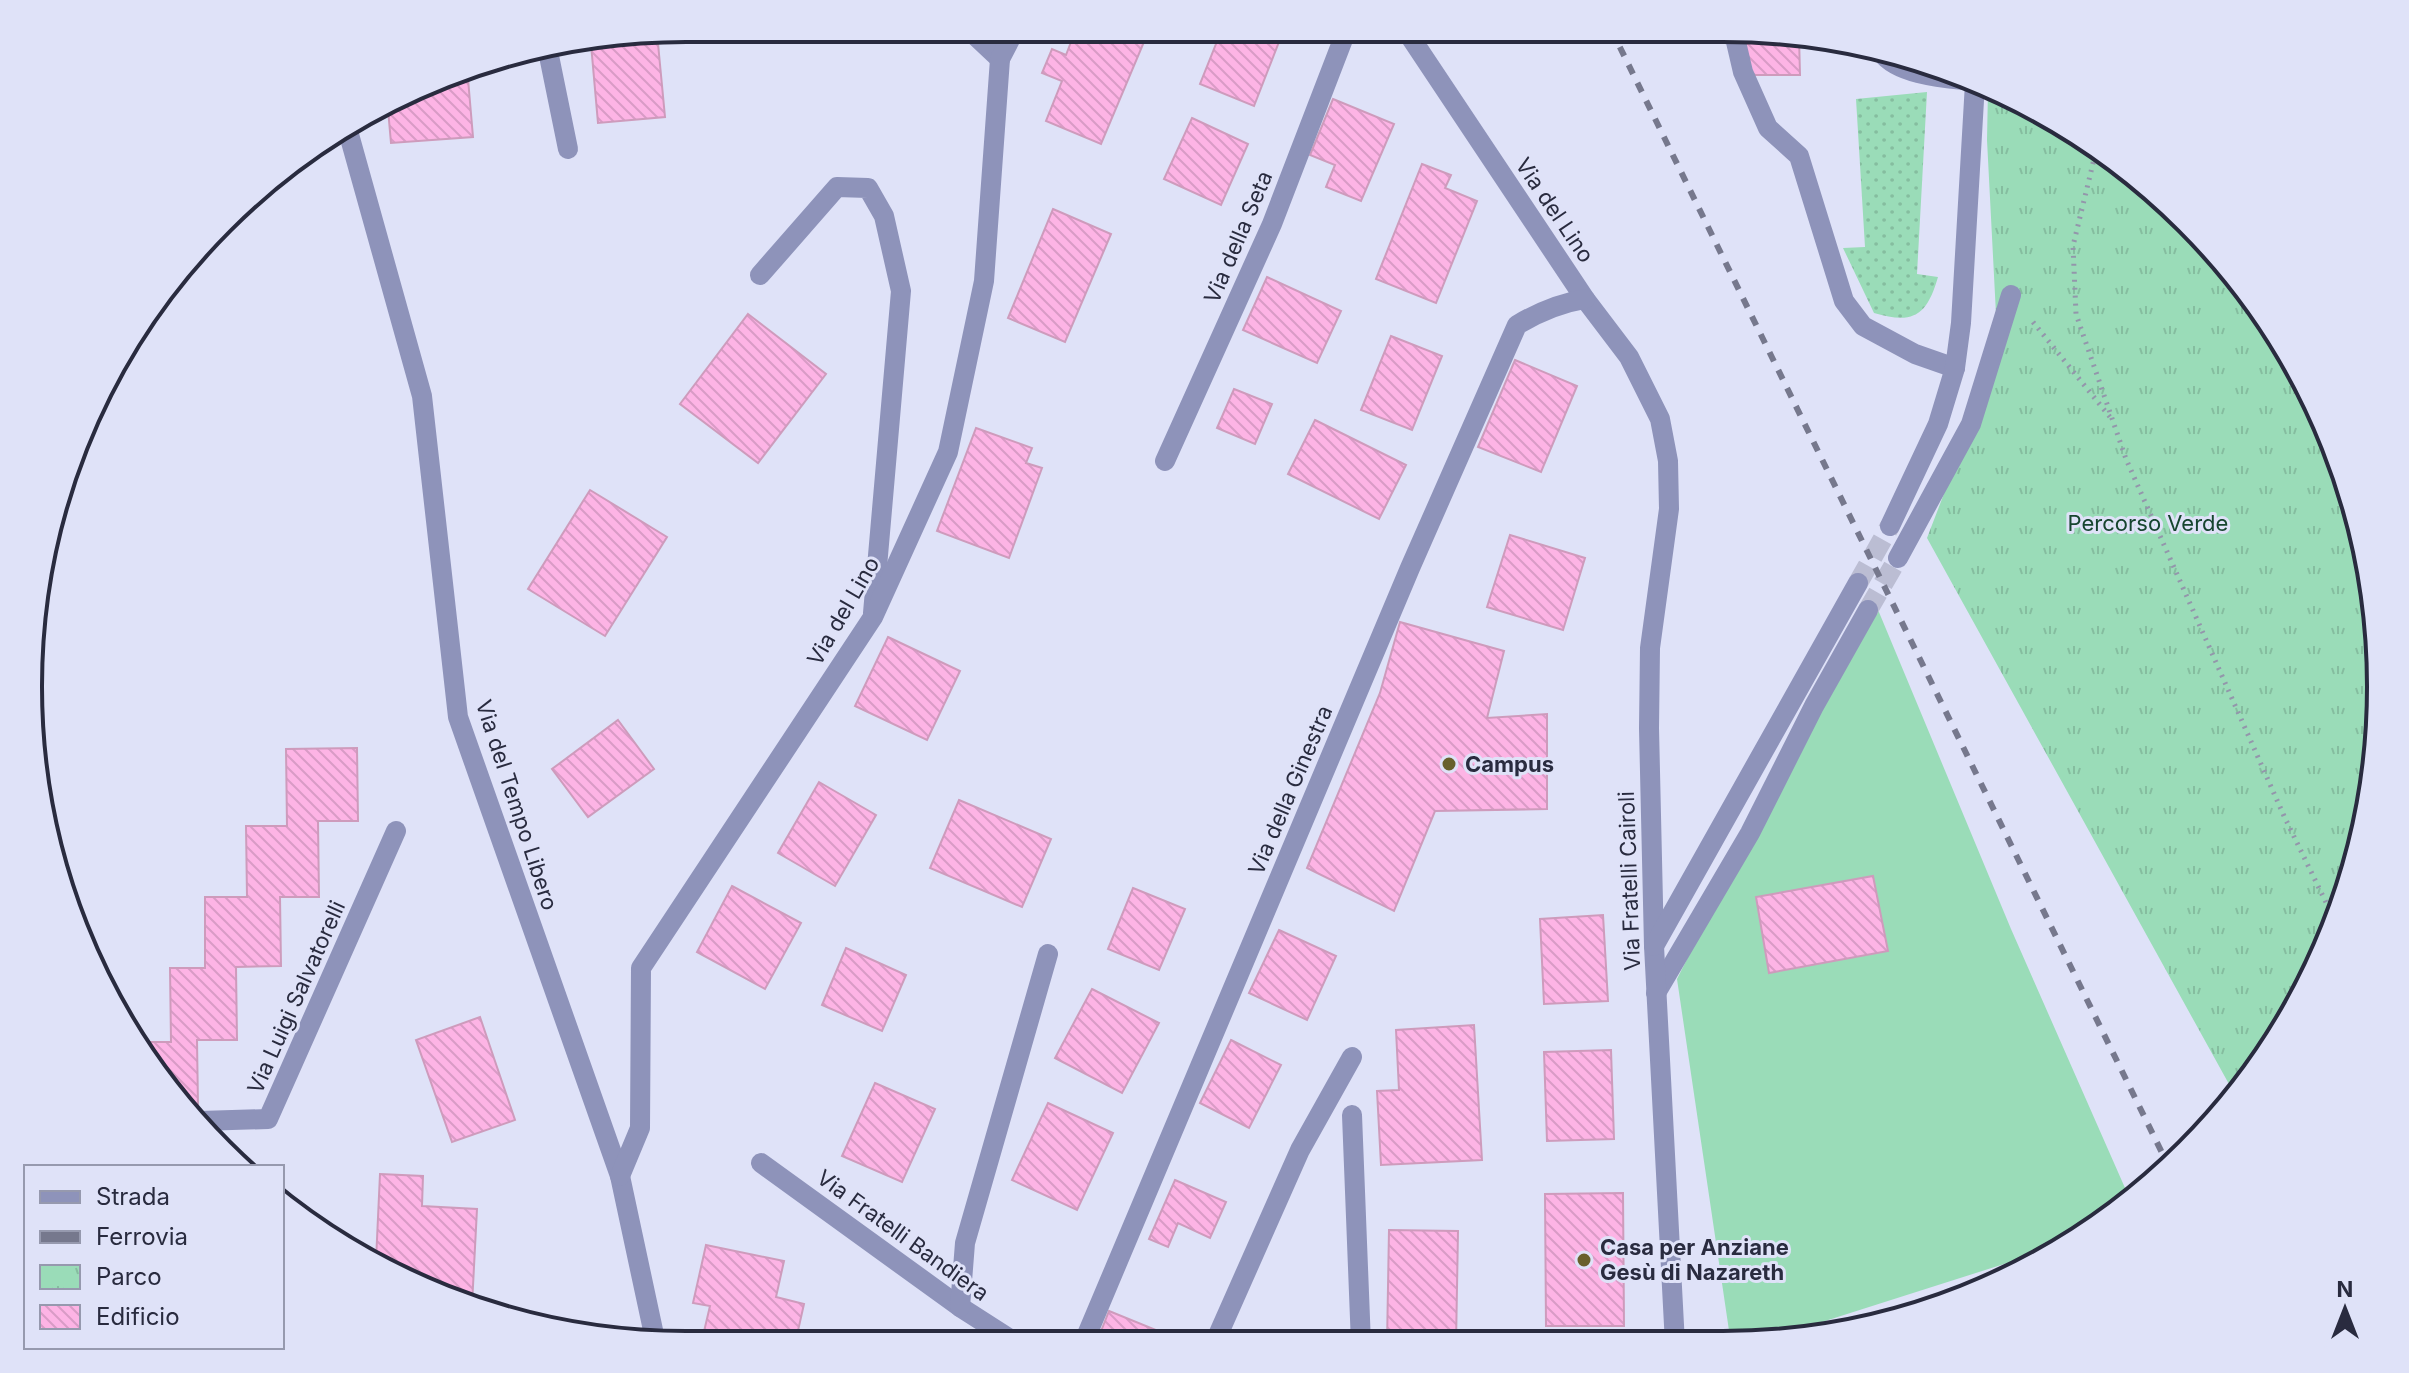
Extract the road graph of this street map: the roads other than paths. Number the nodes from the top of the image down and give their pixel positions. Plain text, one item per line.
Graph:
1 (982, 42) edge
2 (1009, 42) edge
3 (1342, 42) edge
4 (1414, 42) edge
5 (1736, 42) edge
6 (549, 57) edge
7 (1000, 59) junction
8 (1972, 93) edge
9 (350, 137) edge
10 (568, 149) dead end
11 (760, 275) dead end
12 (2011, 295) road end
13 (1585, 299) junction
14 (1955, 368) junction
15 (1660, 419) joint
16 (1165, 461) dead end
17 (1890, 526) tunnel mouth
18 (1898, 558) tunnel mouth
19 (1858, 583) tunnel mouth
20 (1868, 610) tunnel mouth
21 (873, 617) junction
22 (396, 831) dead end
23 (1654, 946) junction
24 (1048, 954) dead end
25 (1656, 993) junction
26 (1352, 1057) dead end
27 (1352, 1115) dead end
28 (211, 1121) edge
29 (761, 1163) dead end
30 (620, 1176) junction
31 (960, 1307) junction
32 (653, 1330) edge
33 (998, 1331) edge
34 (1088, 1331) edge
35 (1220, 1331) edge
36 (1360, 1331) edge
37 (1674, 1331) edge

1 - 7 street
2 - 7 street, Via del Lino
3 - 16 street, Via della Seta
4 - 13 street, Via del Lino
5 - 14 street
6 - 10 street
7 - 21 street, Via del Lino
8 - 14 street
9 - 30 street, Via del Tempo Libero
11 - 21 street
12 - 18 street
13 - 15 street, Via del Lino
13 - 34 street, Via della Ginestra
14 - 17 street
15 - 23 street, Via Fratelli Cairoli
19 - 23 street
20 - 25 street
21 - 30 street, Via del Lino
22 - 28 street, Via Luigi Salvatorelli
23 - 25 street, Via Fratelli Cairoli
24 - 31 street
25 - 37 street, Via Fratelli Cairoli
26 - 35 street
27 - 36 street
29 - 31 street, Via Fratelli Bandiera
30 - 32 street, Via del Tempo Libero
31 - 33 street, Via Fratelli Bandiera

